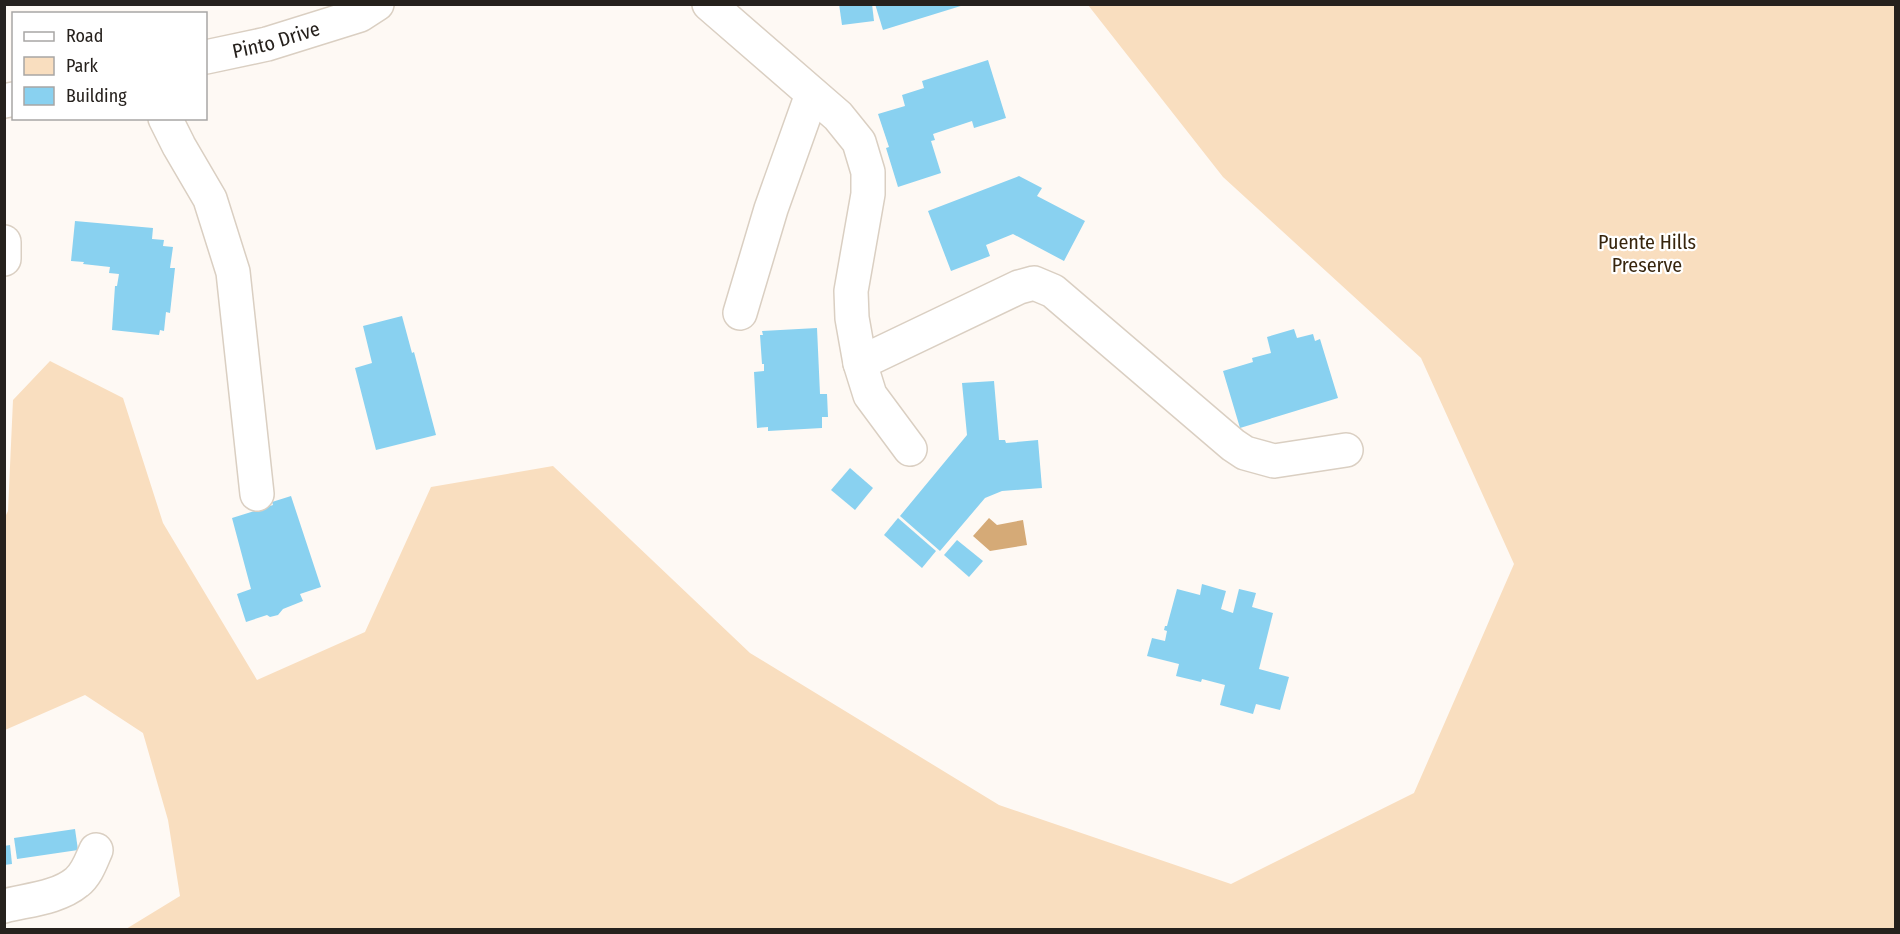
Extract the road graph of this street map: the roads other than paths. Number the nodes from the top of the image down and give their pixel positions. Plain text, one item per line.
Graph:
1 (377, 4) edge
2 (709, 4) edge
3 (207, 57) edge
4 (812, 94) junction
5 (166, 120) edge
6 (4, 242) edge
7 (4, 259) edge
8 (740, 313) dead end
9 (860, 363) junction
10 (910, 449) dead end
11 (1346, 450) dead end
12 (258, 494) dead end
13 (96, 850) dead end
14 (4, 906) edge

1 - 3 street, Pinto Drive
2 - 4 street
4 - 8 street
4 - 9 street
5 - 12 street
6 - 7 street
9 - 10 street
9 - 11 street
13 - 14 street

